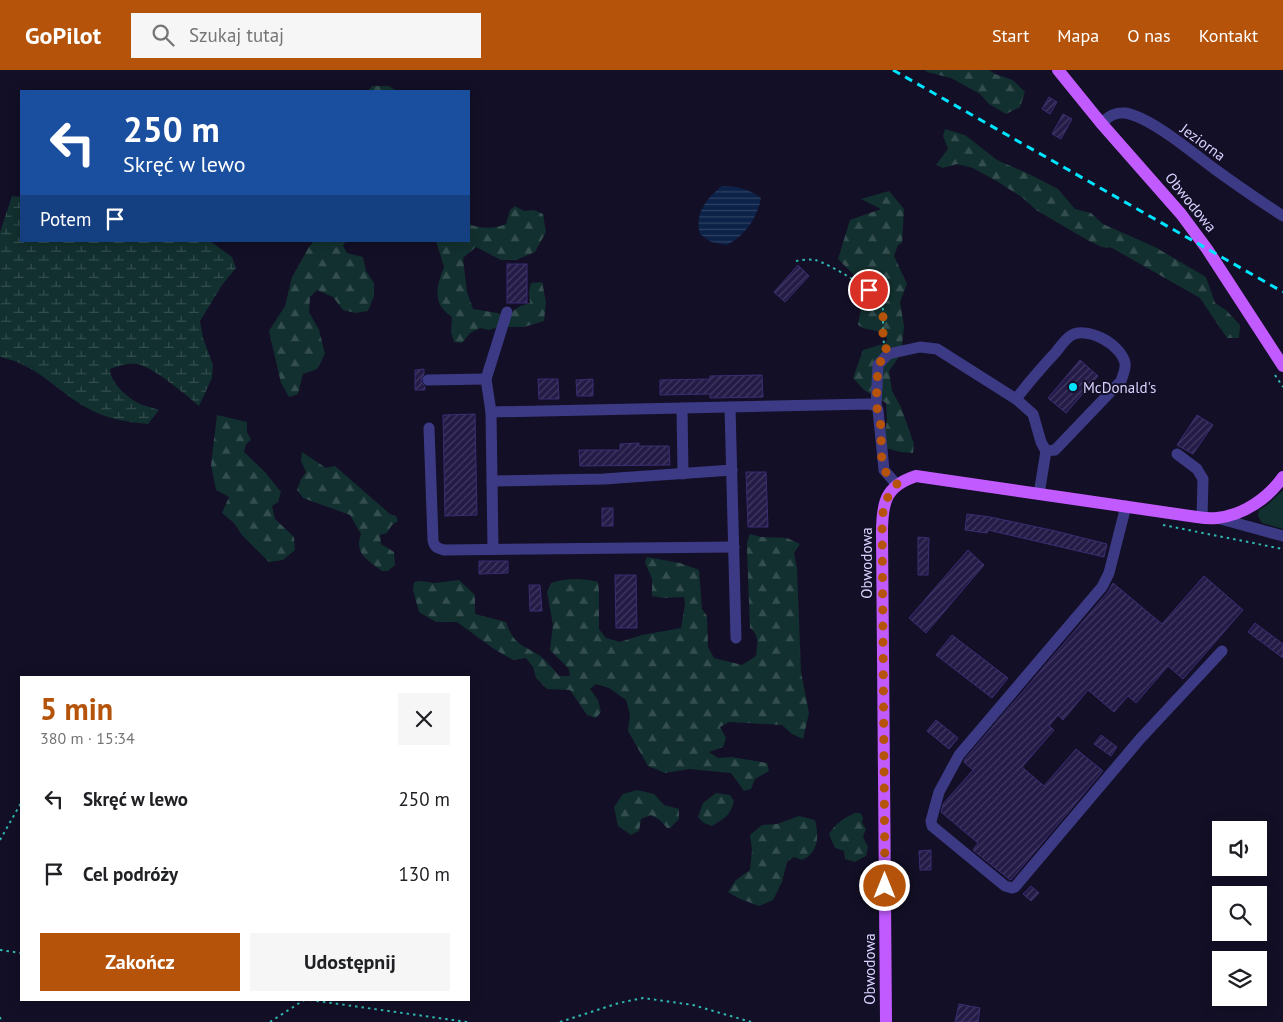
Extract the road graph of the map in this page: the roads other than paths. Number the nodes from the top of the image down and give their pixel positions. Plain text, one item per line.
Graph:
1 (1058, 70) edge
2 (1101, 123) junction
3 (1283, 216) edge
4 (507, 312) dead end
5 (1278, 369) edge
6 (486, 379) junction
7 (428, 380) dead end
8 (1016, 399) junction
9 (876, 406) junction
10 (730, 407) junction
11 (682, 408) junction
12 (491, 412) junction
13 (429, 428) dead end
14 (1046, 451) junction
15 (1177, 454) dead end
16 (732, 470) junction
17 (683, 474) junction
18 (1283, 476) edge
19 (492, 481) junction
20 (897, 484) junction
21 (1039, 494) junction
22 (1126, 506) junction
23 (1202, 518) junction
24 (1217, 518) junction
25 (1283, 536) edge
26 (734, 547) junction
27 (493, 549) junction
28 (736, 638) dead end
29 (1222, 651) dead end
30 (886, 1022) edge

1 - 2 main road, Obwodowa
2 - 3 street, Jeziorna
2 - 5 main road, Obwodowa
4 - 6 street
6 - 7 street
6 - 12 street
8 - 9 street
8 - 14 street
8 - 14 street
9 - 10 street
9 - 20 street
10 - 11 street
10 - 16 street
11 - 12 street
11 - 17 street
12 - 19 street
13 - 27 street
14 - 21 street
15 - 23 street
16 - 17 street
16 - 26 street
17 - 19 street
18 - 24 main road
19 - 27 street
20 - 21 main road
20 - 30 main road, Obwodowa
21 - 22 main road
22 - 23 main road
22 - 29 street
23 - 24 main road
24 - 25 street
26 - 27 street
26 - 28 street

